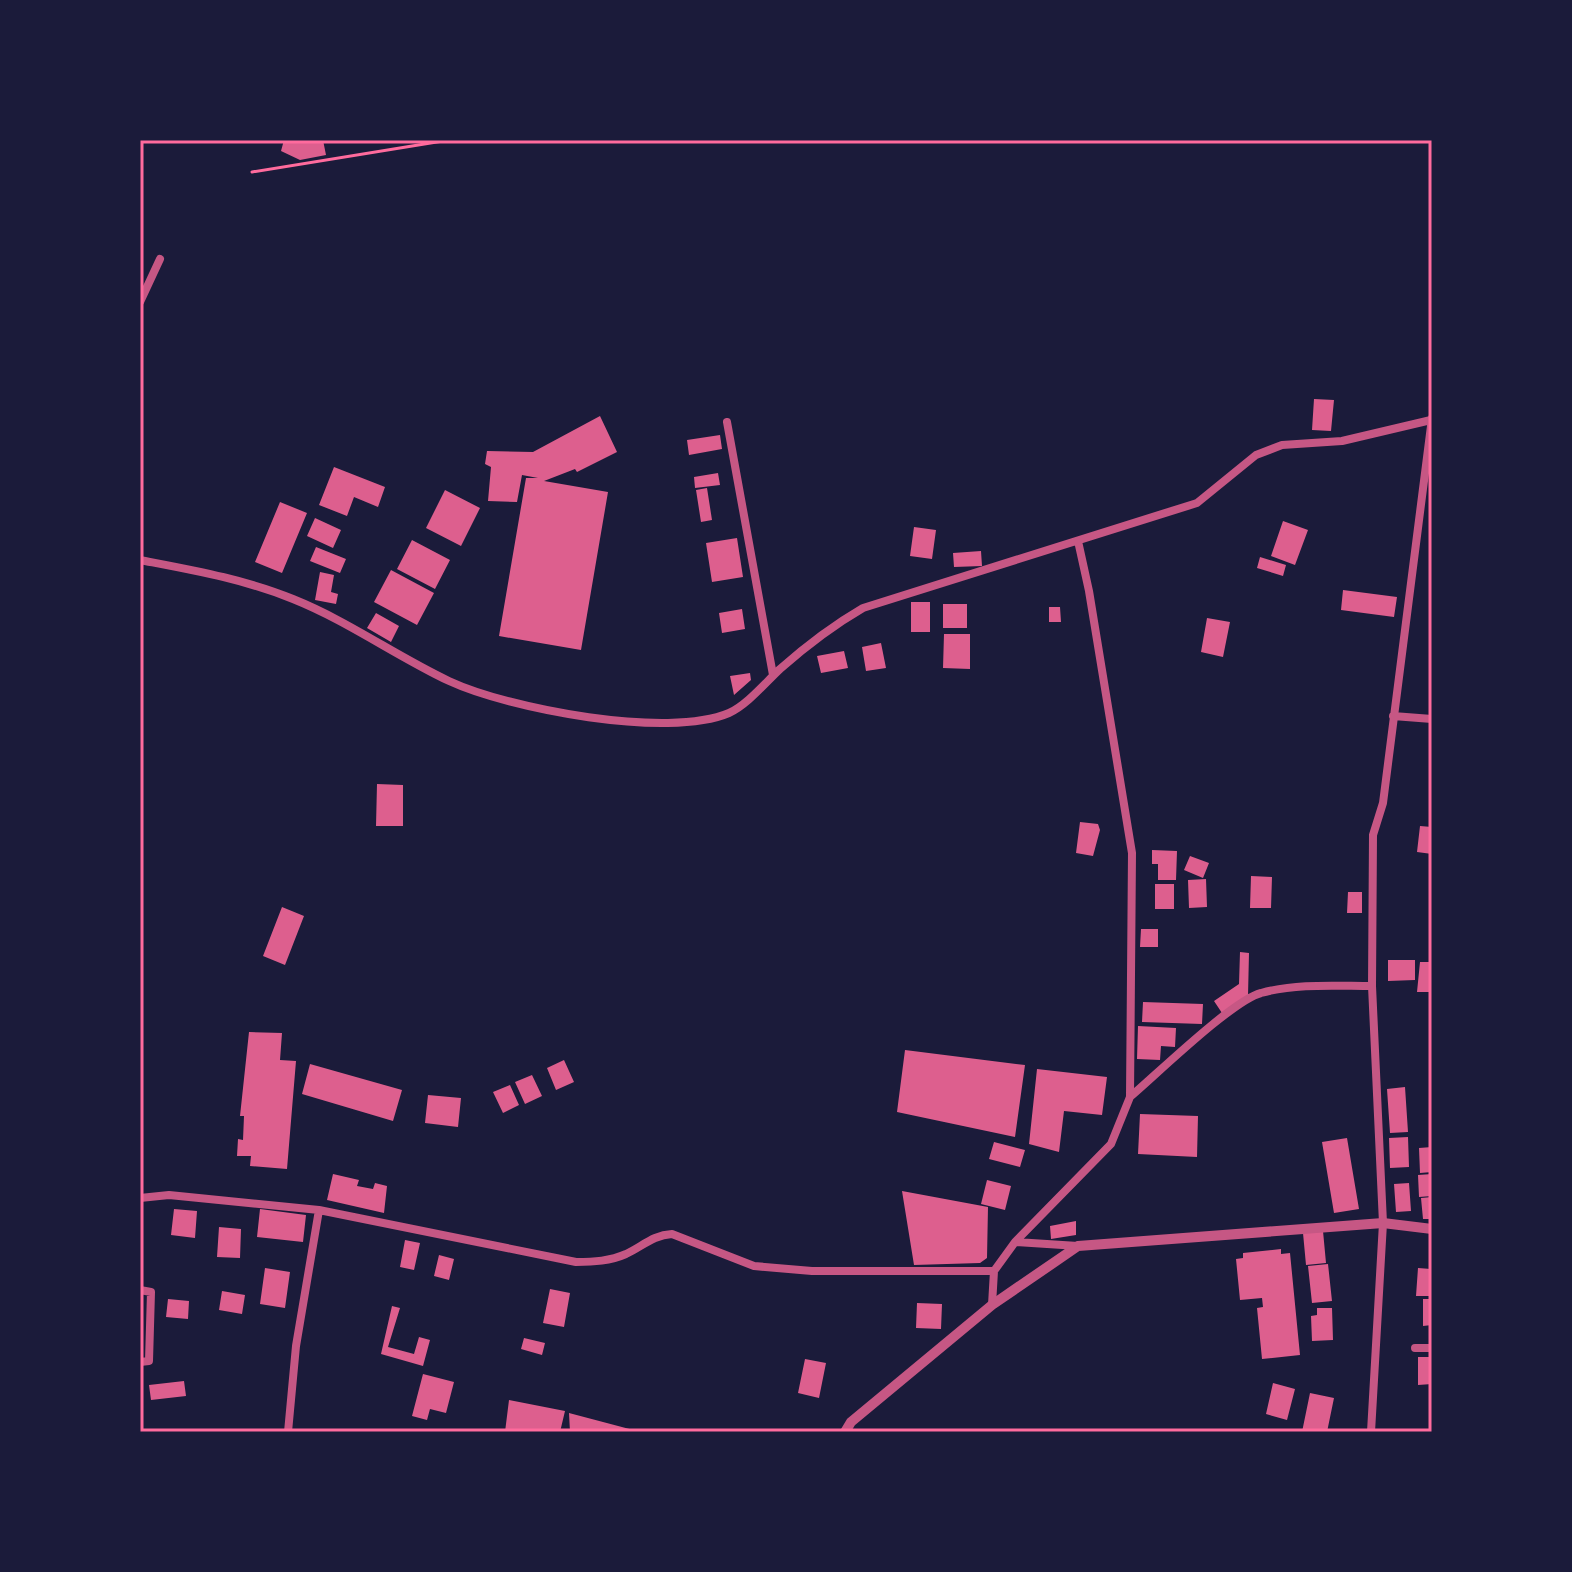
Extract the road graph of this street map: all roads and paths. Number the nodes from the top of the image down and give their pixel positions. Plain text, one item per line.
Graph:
1 (449, 140) edge
2 (252, 172) dead end
3 (160, 259) dead end
4 (140, 302) edge
5 (1432, 418) edge
6 (727, 422) dead end
7 (1078, 541) junction
8 (140, 560) edge
9 (773, 675) junction
10 (1393, 716) junction
11 (1432, 719) edge
12 (1372, 986) junction
13 (1130, 1097) junction
14 (140, 1198) edge
15 (319, 1210) junction
16 (1383, 1223) junction
17 (1432, 1229) edge
18 (1015, 1242) junction
19 (1078, 1246) junction
20 (994, 1271) junction
21 (140, 1290) edge
22 (992, 1305) junction
23 (1415, 1348) dead end
24 (1432, 1348) edge
25 (140, 1362) edge
26 (288, 1432) edge
27 (845, 1432) edge
28 (1371, 1432) edge

1 - 2 path
3 - 4 street
5 - 7 street
5 - 10 street
6 - 9 street
7 - 9 street
7 - 13 street
8 - 9 street
10 - 11 street
10 - 12 street
12 - 13 street
12 - 16 street
13 - 18 street
14 - 15 street
15 - 20 street
15 - 26 street
16 - 17 street
16 - 19 street
16 - 28 street
18 - 19 street
18 - 20 street
19 - 22 street
20 - 22 street
21 - 25 street
22 - 27 street
23 - 24 street

